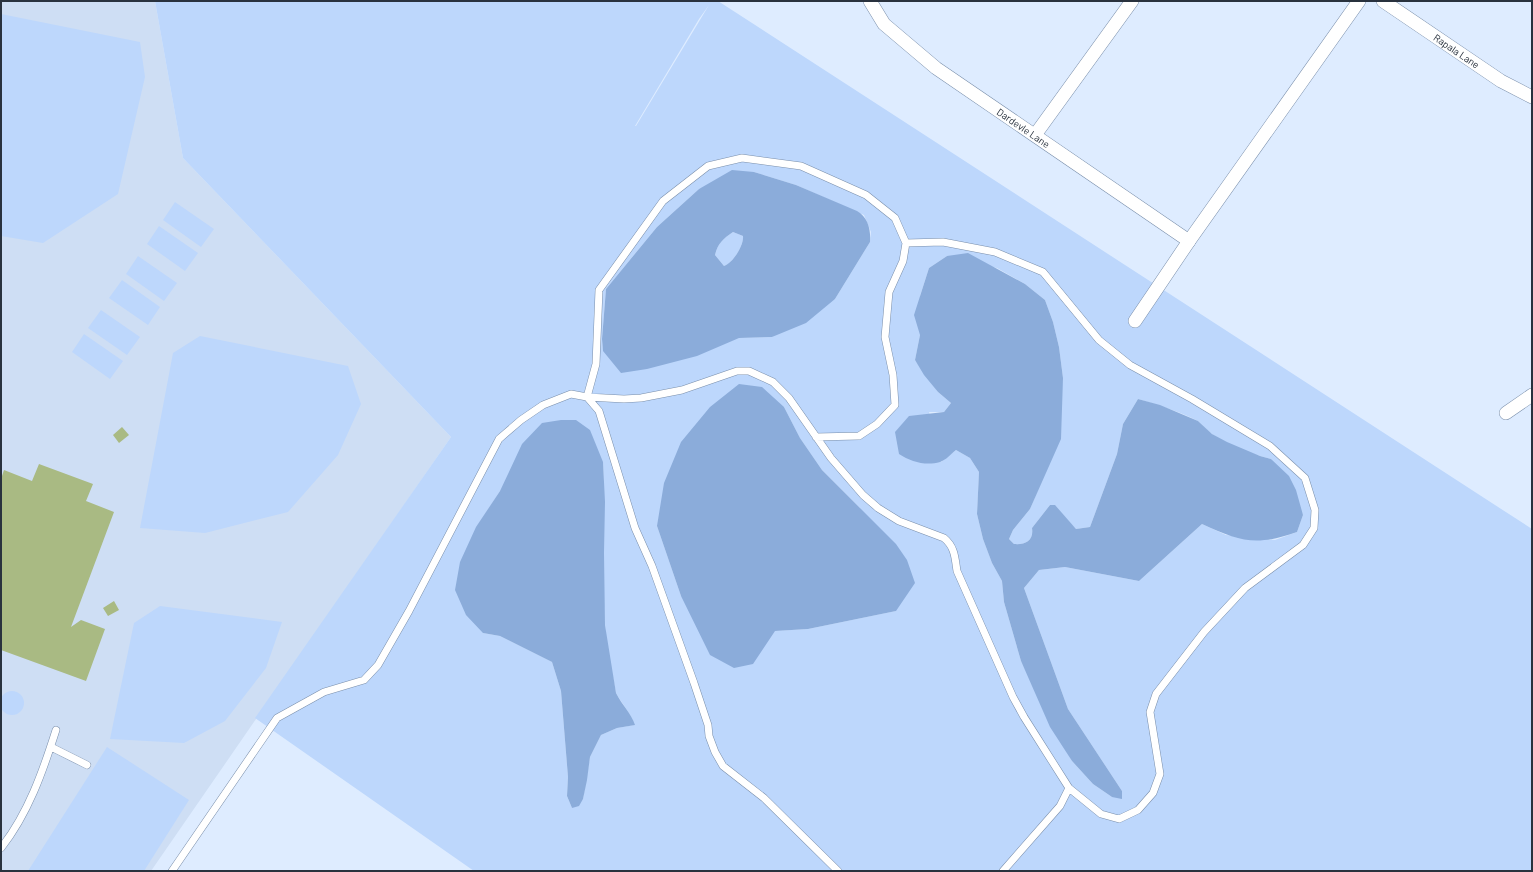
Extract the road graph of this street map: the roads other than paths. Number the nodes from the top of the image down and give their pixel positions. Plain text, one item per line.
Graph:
1 (870, 1) edge
2 (1132, 1) edge
3 (1359, 1) edge
4 (1383, 1) edge
5 (1532, 97) edge
6 (1035, 135) junction
7 (1189, 241) junction
8 (906, 243) junction
9 (1135, 321) dead end
10 (1532, 395) edge
11 (587, 397) junction
12 (1506, 413) dead end
13 (816, 437) junction
14 (56, 730) dead end
15 (51, 747) junction
16 (87, 765) dead end
17 (1069, 788) junction
18 (1, 848) edge
19 (172, 871) edge
20 (838, 871) edge
21 (1003, 871) edge

1 - 6 street, Dardevle Lane
2 - 6 street
3 - 7 street
4 - 5 street, Rapala Lane
6 - 7 street, Dardevle Lane
7 - 9 street
8 - 11 lane
8 - 13 lane
8 - 17 lane
10 - 12 street
11 - 13 lane
11 - 19 lane
11 - 20 lane
13 - 17 lane
14 - 15 lane
15 - 16 lane
15 - 18 lane
17 - 21 lane

